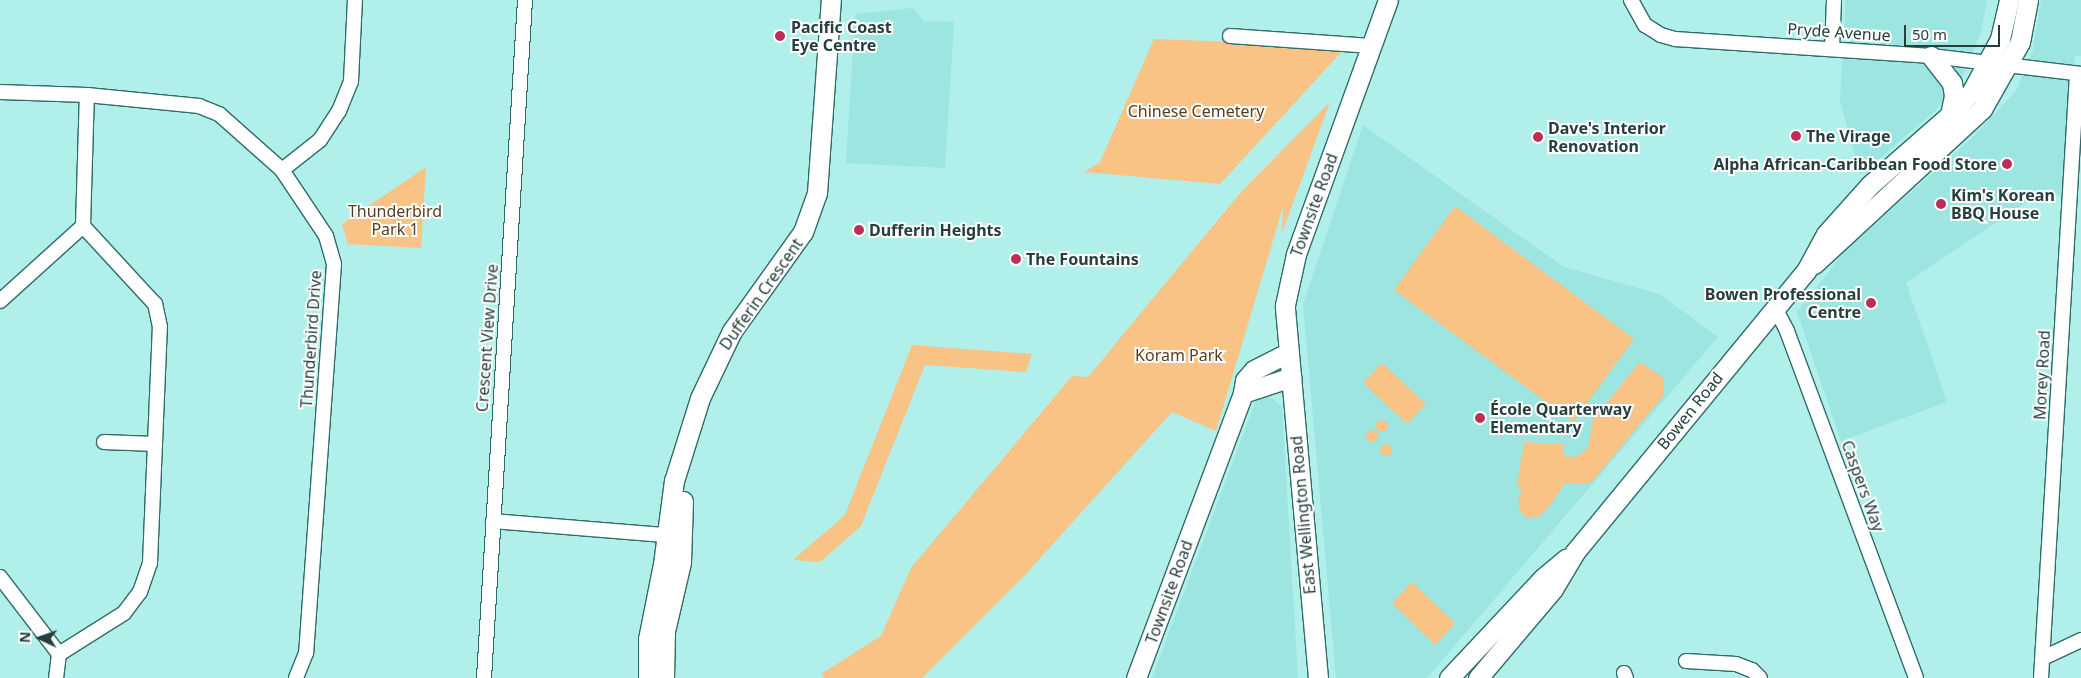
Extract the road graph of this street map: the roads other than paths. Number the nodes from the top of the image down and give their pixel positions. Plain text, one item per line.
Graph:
1 (356, 0) edge
2 (525, 0) edge
3 (830, 0) edge
4 (1388, 0) edge
5 (1834, 0) edge
6 (2009, 0) edge
7 (2028, 0) edge
8 (1633, 5) edge
9 (1230, 36) dead end
10 (1372, 46) junction
11 (1832, 48) junction
12 (1931, 56) junction
13 (1988, 63) junction
14 (2008, 66) junction
15 (2079, 74) edge
16 (0, 92) edge
17 (87, 95) junction
18 (1950, 115) junction
19 (282, 170) junction
20 (83, 226) junction
21 (1806, 271) junction
22 (0, 301) edge
23 (1775, 308) junction
24 (1288, 353) junction
25 (1291, 376) junction
26 (1243, 393) junction
27 (104, 442) dead end
28 (155, 444) junction
29 (493, 521) junction
30 (675, 536) junction
31 (1575, 552) junction
32 (0, 577) edge
33 (2081, 640) edge
34 (59, 654) junction
35 (2043, 658) junction
36 (1686, 661) dead end
37 (56, 678) edge
38 (296, 678) edge
39 (484, 678) edge
40 (648, 678) edge
41 (664, 678) edge
42 (1136, 678) edge
43 (1318, 678) edge
44 (1449, 678) edge
45 (1478, 678) edge
46 (1760, 678) edge
47 (1916, 678) edge
48 (2041, 678) edge

1 - 19 street
2 - 29 street, Crescent View Drive
3 - 30 street, Dufferin Crescent
4 - 10 street, Townsite Road
5 - 11 street
6 - 13 street, Bowen Road
7 - 14 street, Bowen Road
8 - 11 street, Pryde Avenue
9 - 10 street
10 - 24 street, Townsite Road
11 - 12 street, Pryde Avenue
12 - 13 street, Pryde Avenue
12 - 18 street
13 - 14 street, Pryde Avenue
13 - 18 street, Bowen Road
14 - 15 street, Pryde Avenue
14 - 21 street, Bowen Road
15 - 35 street, Morey Road
16 - 17 street, Thunderbird Drive
17 - 19 street, Thunderbird Drive
17 - 20 street
18 - 21 street, Bowen Road
19 - 38 street, Thunderbird Drive
20 - 22 street
20 - 28 street
21 - 23 street, Bowen Road
23 - 31 street, Bowen Road
23 - 47 street, Caspers Way
24 - 25 street, East Wellington Road
24 - 26 street, Townsite Road
25 - 26 street
25 - 43 street, East Wellington Road
26 - 42 street, Townsite Road
27 - 28 street
28 - 34 street
29 - 30 street
29 - 39 street, Crescent View Drive
30 - 40 street, Dufferin Crescent
30 - 41 street, Dufferin Crescent
31 - 44 street, Bowen Road
31 - 45 street, Bowen Road
32 - 34 street
33 - 35 street
34 - 37 street
35 - 48 street, Morey Road
36 - 46 street

